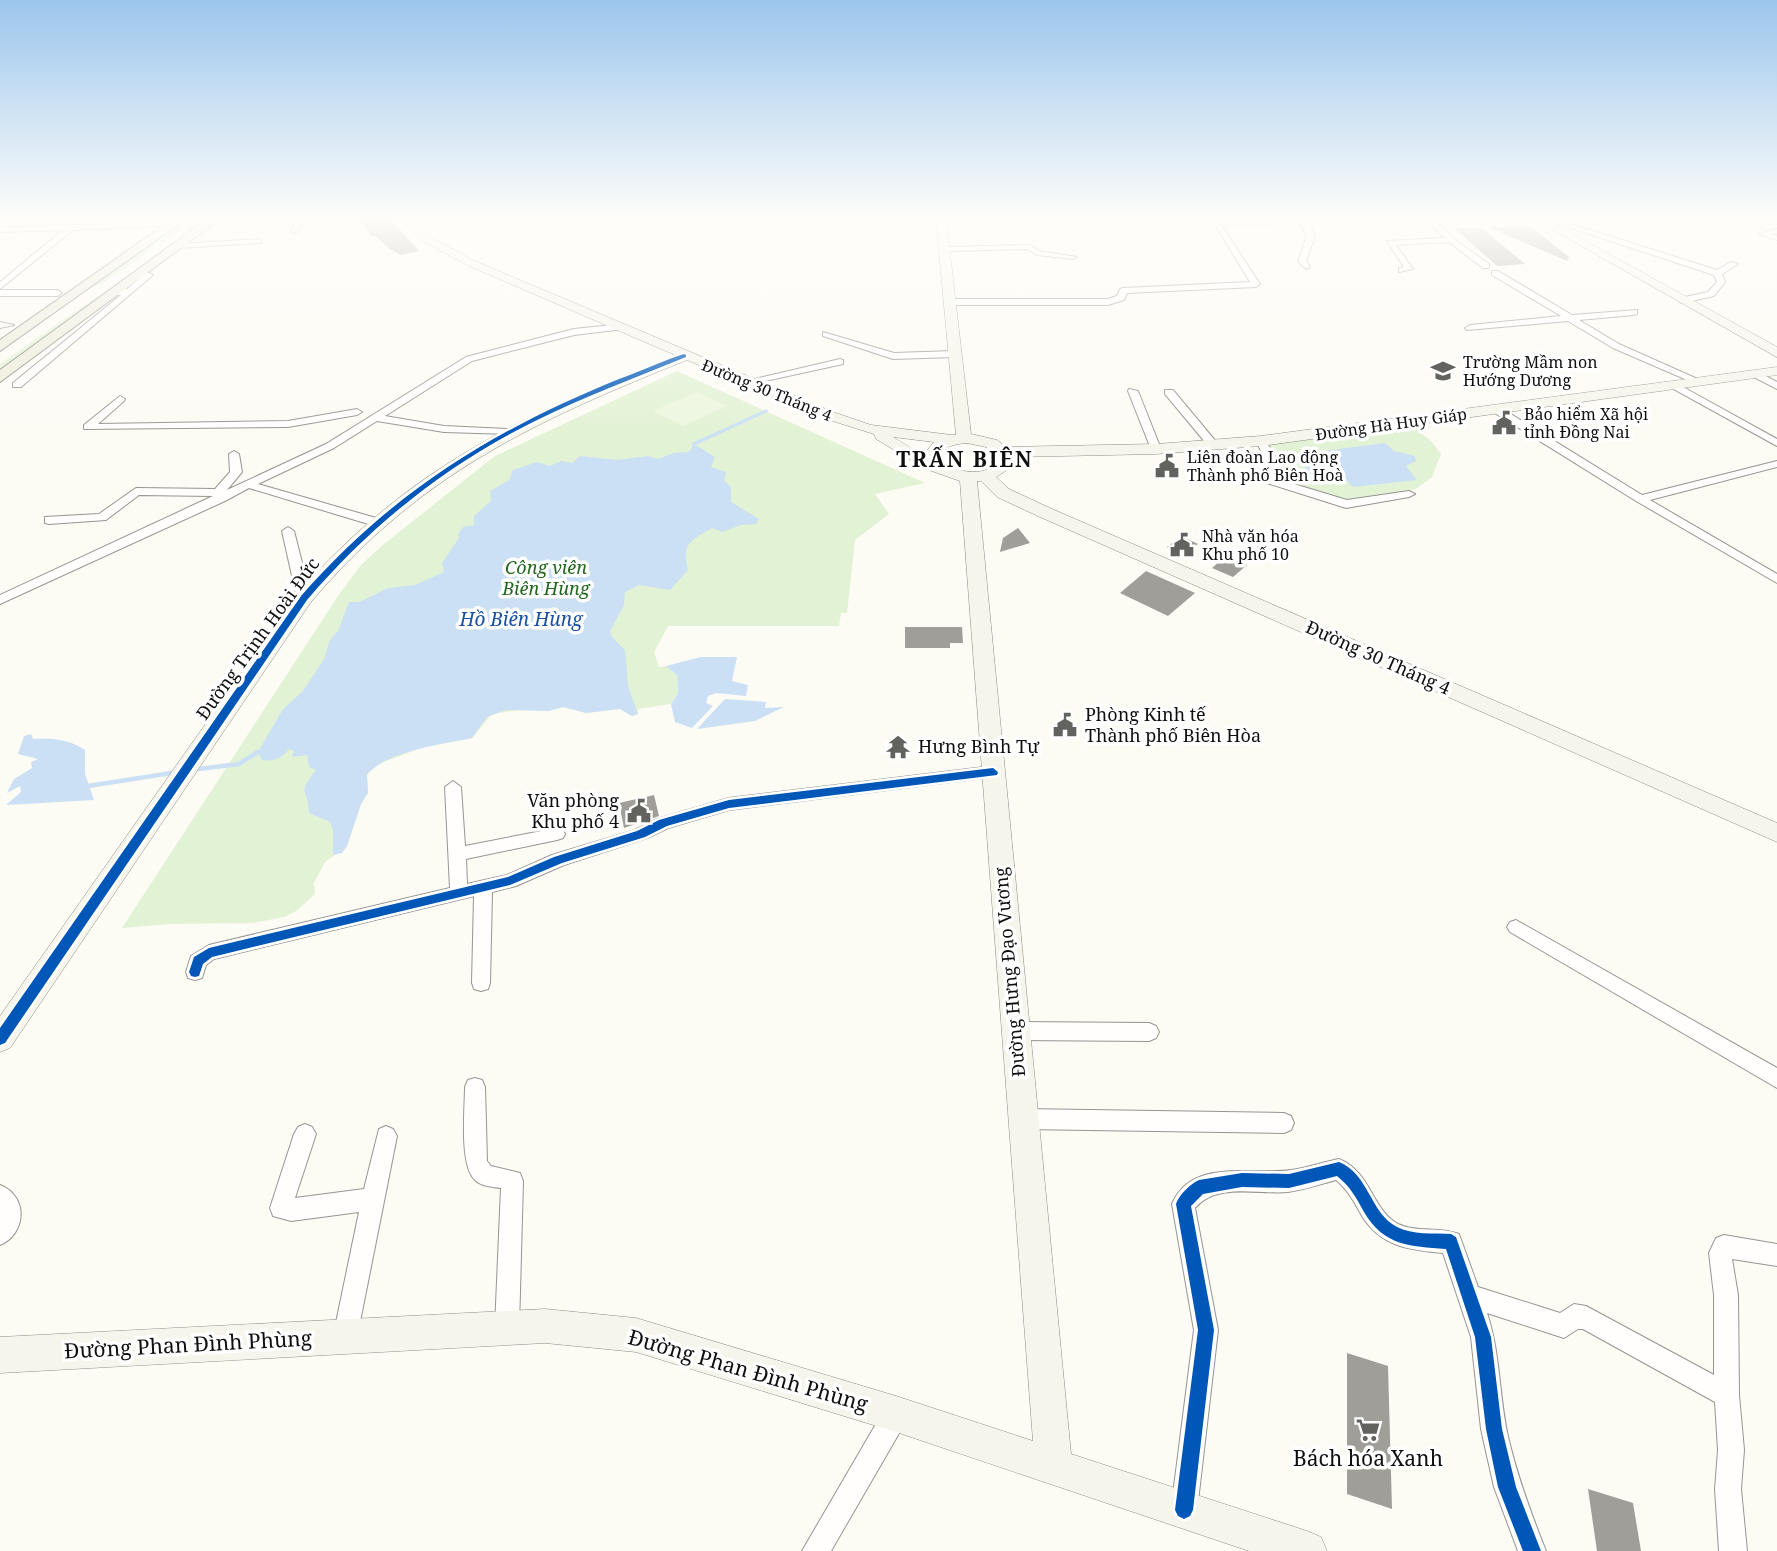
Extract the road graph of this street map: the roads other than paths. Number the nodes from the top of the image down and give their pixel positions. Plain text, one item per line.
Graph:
1 (539, 291) edge
2 (948, 291) edge
3 (1123, 291) edge
4 (1526, 291) edge
5 (1668, 291) edge
6 (1713, 291) edge
7 (96, 292) junction
8 (114, 292) junction
9 (129, 292) joint
10 (0, 293) edge
11 (12, 293) junction
12 (58, 293) junction
13 (76, 293) junction
14 (0, 300) edge
15 (1683, 300) junction
16 (949, 302) junction
17 (1634, 312) dead end
18 (1568, 318) junction
19 (3, 327) edge
20 (621, 327) junction
21 (1470, 328) dead end
22 (826, 334) dead end
23 (0, 347) edge
24 (1777, 353) edge
25 (954, 354) junction
26 (684, 355) junction
27 (0, 360) edge
28 (840, 362) dead end
29 (1777, 371) edge
30 (1755, 373) junction
31 (0, 377) edge
32 (1697, 381) junction
33 (747, 382) junction
34 (1674, 384) junction
35 (17, 385) dead end
36 (1777, 386) edge
37 (1132, 391) dead end
38 (1169, 391) dead end
39 (120, 399) dead end
40 (1497, 410) junction
41 (357, 412) dead end
42 (375, 418) junction
43 (869, 429) junction
44 (507, 432) junction
45 (958, 440) junction
46 (1261, 441) junction
47 (1777, 443) edge
48 (1214, 446) junction
49 (1156, 449) junction
50 (1004, 452) junction
51 (234, 454) dead end
52 (1777, 464) edge
53 (933, 465) junction
54 (976, 476) junction
55 (250, 485) junction
56 (1409, 494) dead end
57 (219, 496) junction
58 (1640, 499) junction
59 (49, 520) dead end
60 (379, 523) junction
61 (288, 531) dead end
62 (1777, 579) edge
63 (304, 598) junction
64 (0, 600) edge
65 (993, 772) junction
66 (453, 787) dead end
67 (1777, 833) edge
68 (558, 834) dead end
69 (458, 854) junction
70 (483, 886) junction
71 (459, 891) junction
72 (1516, 927) dead end
73 (195, 972) dead end
74 (481, 982) dead end
75 (1016, 1031) junction
76 (1149, 1032) dead end
77 (0, 1039) edge
78 (1777, 1079) edge
79 (475, 1087) dead end
80 (1023, 1119) junction
81 (1284, 1123) dead end
82 (304, 1133) dead end
83 (386, 1136) dead end
84 (0, 1196) edge
85 (373, 1199) junction
86 (0, 1234) edge
87 (1777, 1255) edge
88 (1472, 1297) junction
89 (507, 1328) junction
90 (345, 1337) junction
91 (0, 1355) edge
92 (1727, 1395) junction
93 (895, 1414) junction
94 (1054, 1467) junction
95 (1184, 1510) junction
96 (816, 1551) edge
97 (1307, 1551) edge
98 (1532, 1551) edge
99 (1733, 1551) edge

1 - 20 main road, Đường 30 Tháng 4
2 - 16 main road
3 - 16 street
4 - 18 street
5 - 15 main road
6 - 15 street
7 - 8 main road
7 - 13 main road
7 - 27 main road
8 - 9 street
8 - 31 main road
9 - 35 street
10 - 11 street
11 - 12 street
11 - 14 street
12 - 13 main road
12 - 19 main road
13 - 23 main road
15 - 24 main road
16 - 25 main road
17 - 18 street
18 - 21 street
18 - 32 street
20 - 26 main road, Đường 30 Tháng 4
20 - 42 street
22 - 25 street
25 - 45 main road
26 - 33 main road, Đường 30 Tháng 4
26 - 44 main road, Đường Trịnh Hoài Đức
28 - 33 street
29 - 30 main road, Đường Hà Huy Giáp
30 - 32 main road, Đường Hà Huy Giáp
30 - 36 street
32 - 34 main road, Đường Hà Huy Giáp
33 - 43 main road, Đường 30 Tháng 4
34 - 40 main road, Đường Hà Huy Giáp
34 - 47 street
37 - 49 street
38 - 48 street
39 - 41 street
40 - 46 main road, Đường Hà Huy Giáp
40 - 58 street
42 - 44 street
42 - 55 street
43 - 45 main road, Đường 30 Tháng 4
43 - 53 main road, Đường 30 Tháng 4
44 - 60 main road, Đường Trịnh Hoài Đức
45 - 50 main road, Đường 30 Tháng 4
45 - 53 main road
46 - 48 main road, Đường Hà Huy Giáp
46 - 56 street
48 - 49 main road, Đường Hà Huy Giáp
49 - 50 main road, Đường Hà Huy Giáp
50 - 54 main road
51 - 57 street
52 - 58 street
53 - 54 main road
54 - 65 main road, Đường Hưng Đạo Vương
54 - 67 main road, Đường 30 Tháng 4
55 - 57 street
55 - 60 street
57 - 59 street
57 - 64 street
58 - 62 street
60 - 63 main road, Đường Trịnh Hoài Đức
61 - 63 street
63 - 77 main road, Đường Trịnh Hoài Đức
65 - 70 street
65 - 75 main road, Đường Hưng Đạo Vương
66 - 69 street
68 - 69 street
69 - 71 street
70 - 71 street
70 - 74 street
71 - 73 street
72 - 78 street
75 - 76 street
75 - 80 main road, Đường Hưng Đạo Vương
79 - 89 street
80 - 81 street
80 - 94 main road, Đường Hưng Đạo Vương
82 - 85 street
83 - 85 street
84 - 86 street
85 - 90 street
87 - 92 street
88 - 92 street
88 - 95 street
88 - 98 street
89 - 90 main road, Đường Phan Đình Phùng
89 - 93 main road, Đường Phan Đình Phùng
90 - 91 main road, Đường Phan Đình Phùng
92 - 99 street
93 - 94 main road, Đường Phan Đình Phùng
93 - 96 street
94 - 95 main road, Đường Phan Đình Phùng
95 - 97 main road, Đường Phan Đình Phùng

